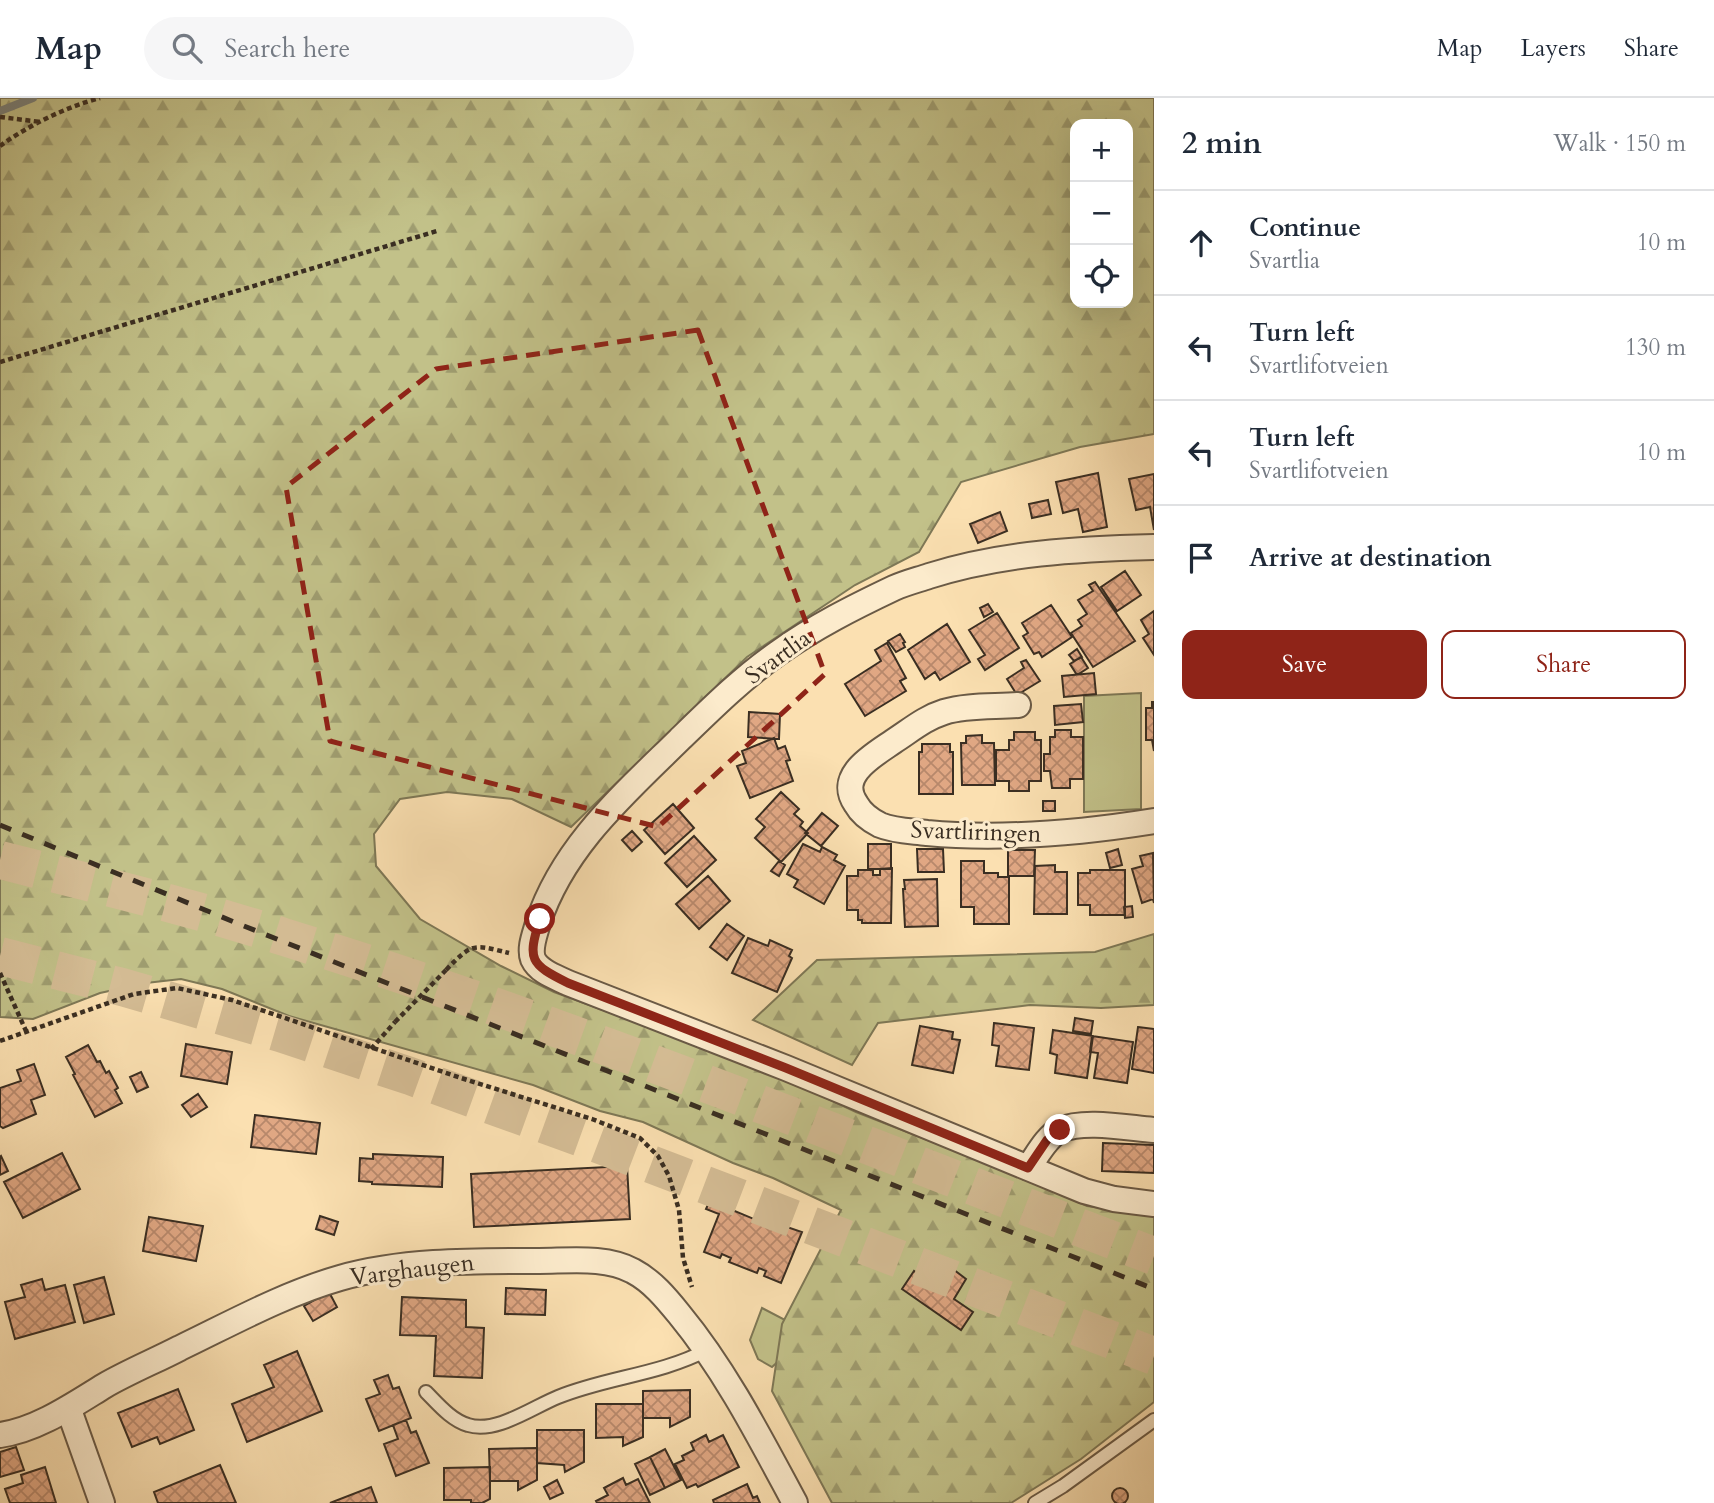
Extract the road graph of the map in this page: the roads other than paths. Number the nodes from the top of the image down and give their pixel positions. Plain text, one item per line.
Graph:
1 (1154, 547) edge
2 (1018, 705) dead end
3 (1154, 821) edge
4 (1154, 1130) edge
5 (1028, 1168) junction
6 (1154, 1204) edge
7 (706, 1350) junction
8 (426, 1392) dead end
9 (69, 1410) junction
10 (1154, 1420) edge
11 (0, 1435) edge
12 (102, 1503) edge
13 (795, 1503) edge
14 (1035, 1503) edge

1 - 5 street, Svartlia
2 - 3 street, Svartliringen
4 - 5 street
5 - 6 street
7 - 8 lane
7 - 9 street, Varghaugen
7 - 13 street, Varghaugen
9 - 11 street, Varghaugen
9 - 12 street
10 - 14 lane

